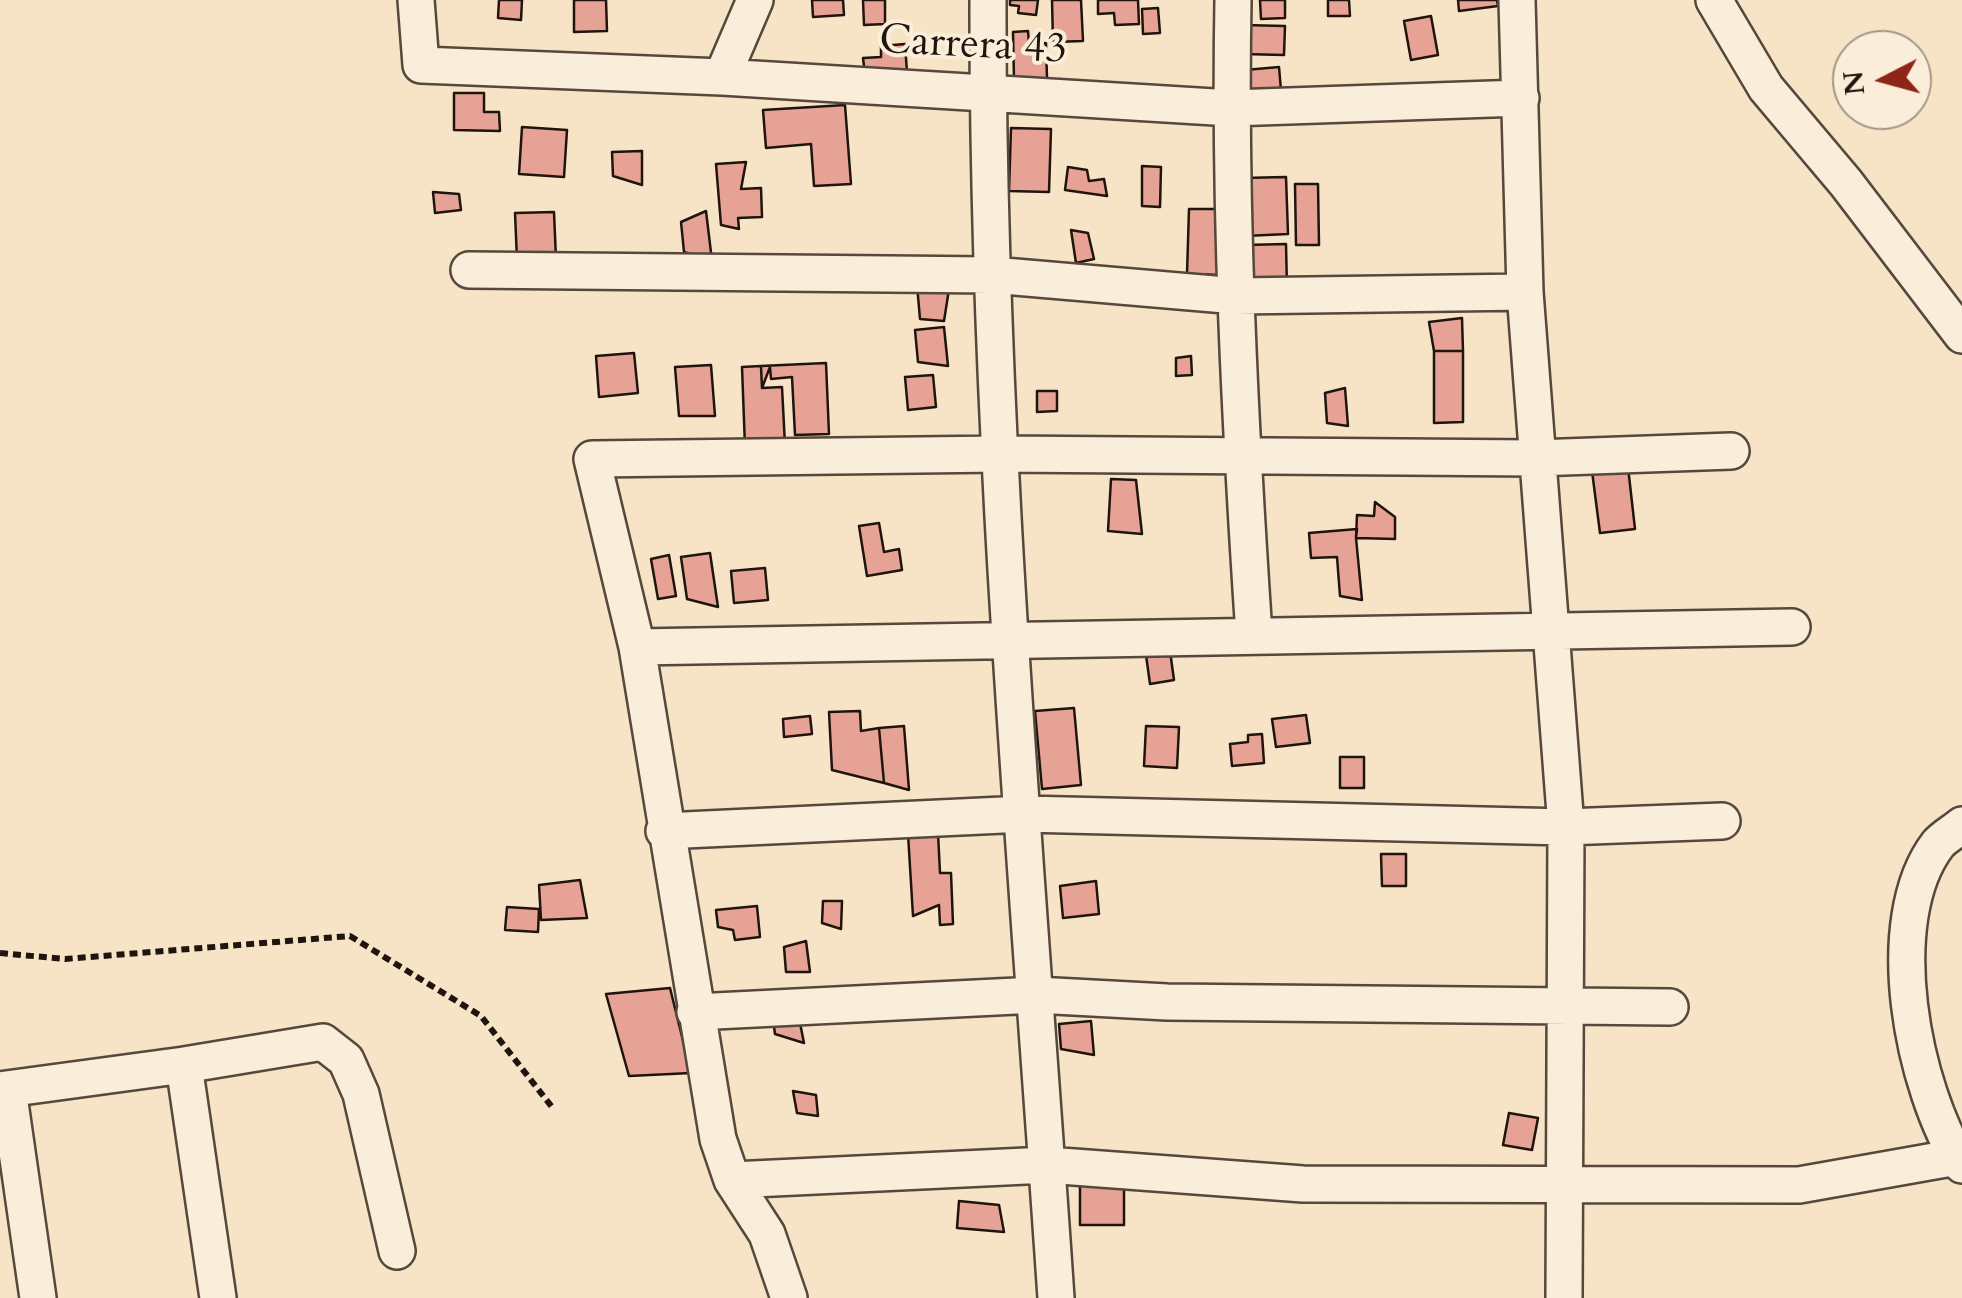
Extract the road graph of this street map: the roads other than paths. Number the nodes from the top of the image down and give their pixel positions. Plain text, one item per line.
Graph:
1 (416, 0) edge
2 (755, 0) edge
3 (988, 0) edge
4 (1233, 0) edge
5 (1517, 0) edge
6 (1714, 0) edge
7 (722, 77) junction
8 (988, 93) junction
9 (1521, 98) junction
10 (1231, 108) junction
11 (470, 270) dead end
12 (992, 275) junction
13 (1525, 292) junction
14 (1237, 296) junction
15 (1962, 334) edge
16 (1731, 451) dead end
17 (1000, 454) junction
18 (1242, 456) junction
19 (1536, 458) junction
20 (1792, 627) dead end
21 (1550, 633) junction
22 (1254, 635) junction
23 (1012, 637) junction
24 (637, 647) junction
25 (1024, 814) junction
26 (1722, 822) dead end
27 (1962, 825) edge
28 (1566, 826) junction
29 (664, 831) junction
30 (1036, 995) junction
31 (1670, 1006) dead end
32 (1568, 1008) junction
33 (696, 1012) junction
34 (184, 1065) junction
35 (4, 1089) edge
36 (1960, 1161) edge
37 (1047, 1165) junction
38 (732, 1180) junction
39 (1567, 1186) junction
40 (397, 1251) dead end
41 (38, 1298) edge
42 (218, 1298) edge
43 (790, 1298) edge
44 (1056, 1298) edge
45 (1564, 1298) edge

1 - 7 street, Carrera 43
2 - 7 street
3 - 8 street
4 - 10 street
5 - 9 street
6 - 15 street
7 - 8 street, Carrera 43
8 - 10 street, Carrera 43
8 - 12 street
9 - 10 street, Carrera 43
9 - 13 street
10 - 14 street
11 - 12 street
12 - 14 street
12 - 17 street
13 - 14 street
13 - 19 street
14 - 18 street
16 - 19 street
17 - 18 street
17 - 23 street
17 - 24 street
18 - 19 street
18 - 22 street
19 - 21 street
20 - 21 street
21 - 22 street
21 - 28 street
22 - 23 street
23 - 24 street
23 - 25 street
24 - 29 street
25 - 28 street
25 - 29 street
25 - 30 street
26 - 28 street
27 - 36 street
28 - 32 street
29 - 33 street
30 - 32 street
30 - 33 street
30 - 37 street
31 - 32 street
32 - 39 street
33 - 38 street
34 - 35 street
34 - 40 street
34 - 42 street
35 - 41 street
36 - 39 street
37 - 38 street
37 - 39 street
37 - 44 street
38 - 43 street
39 - 45 street

